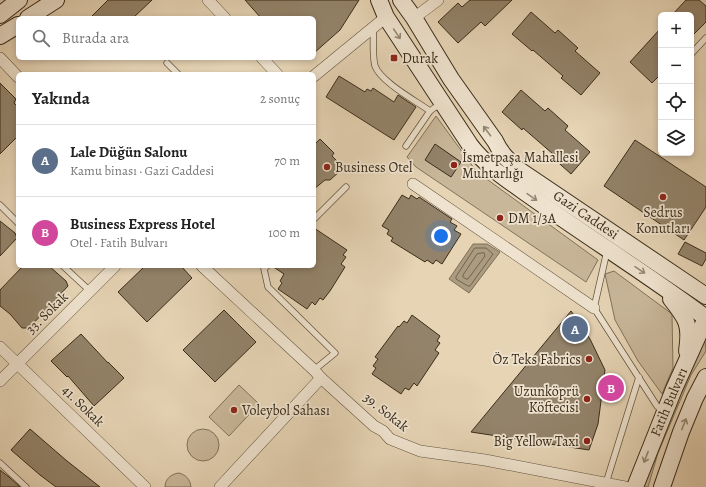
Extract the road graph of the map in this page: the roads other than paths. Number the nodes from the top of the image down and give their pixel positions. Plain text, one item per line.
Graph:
1 (19, 0) edge
2 (56, 0) edge
3 (208, 0) edge
4 (379, 0) edge
5 (401, 0) edge
6 (438, 0) edge
7 (0, 15) edge
8 (31, 16) edge
9 (223, 16) edge
10 (386, 17) junction
11 (414, 18) junction
12 (16, 25) edge
13 (373, 28) junction
14 (0, 36) edge
15 (706, 38) edge
16 (694, 51) edge
17 (0, 58) edge
18 (264, 60) edge
19 (167, 63) dead end
20 (176, 72) edge
21 (275, 72) edge
22 (316, 74) edge
23 (16, 75) edge
24 (436, 106) junction
25 (406, 146) dead end
26 (413, 184) dead end
27 (346, 187) dead end
28 (0, 205) edge
29 (316, 217) edge
30 (16, 221) edge
31 (608, 249) junction
32 (66, 268) edge
33 (113, 268) edge
34 (204, 268) edge
35 (265, 268) edge
36 (658, 282) junction
37 (90, 291) junction
38 (706, 296) edge
39 (594, 308) junction
40 (706, 318) edge
41 (0, 347) edge
42 (686, 362) junction
43 (17, 364) junction
44 (318, 374) junction
45 (638, 377) junction
46 (706, 377) edge
47 (0, 381) edge
48 (664, 414) junction
49 (0, 463) edge
50 (606, 483) junction
51 (26, 487) edge
52 (145, 487) edge
53 (220, 487) edge
54 (626, 487) edge
55 (635, 487) edge
56 (662, 487) edge

1 - 7 street
2 - 8 street
3 - 9 street
4 - 10 street
5 - 11 street, Gazi Caddesi
6 - 11 street
10 - 13 street
10 -> 24 street
38 -> 11 street, Gazi Caddesi
12 - 14 street
13 - 22 street
13 - 24 lane
15 - 16 lane
17 - 23 street
18 - 21 street
19 - 20 lane
24 - 25 lane
24 -> 31 street
26 - 39 street
27 - 29 lane
28 - 30 lane
31 -> 36 street
31 - 39 lane
32 - 37 lane
33 - 37 street, 33. Sokak
34 - 44 street, 39. Sokak
35 - 44 lane
36 - 40 street
36 - 42 street
37 - 43 street, 33. Sokak
39 - 45 lane
40 - 42 street, Fatih Bulvarı
41 - 43 street, 41. Sokak
42 - 48 street, Fatih Bulvarı
43 - 47 street, 33. Sokak
43 - 52 street, 41. Sokak
44 - 50 street, 39. Sokak
44 - 53 street
45 - 48 lane
45 - 50 lane
56 -> 46 street, Fatih Bulvarı
48 -> 55 street, Fatih Bulvarı
49 - 51 lane
50 - 54 street, 39. Sokak

